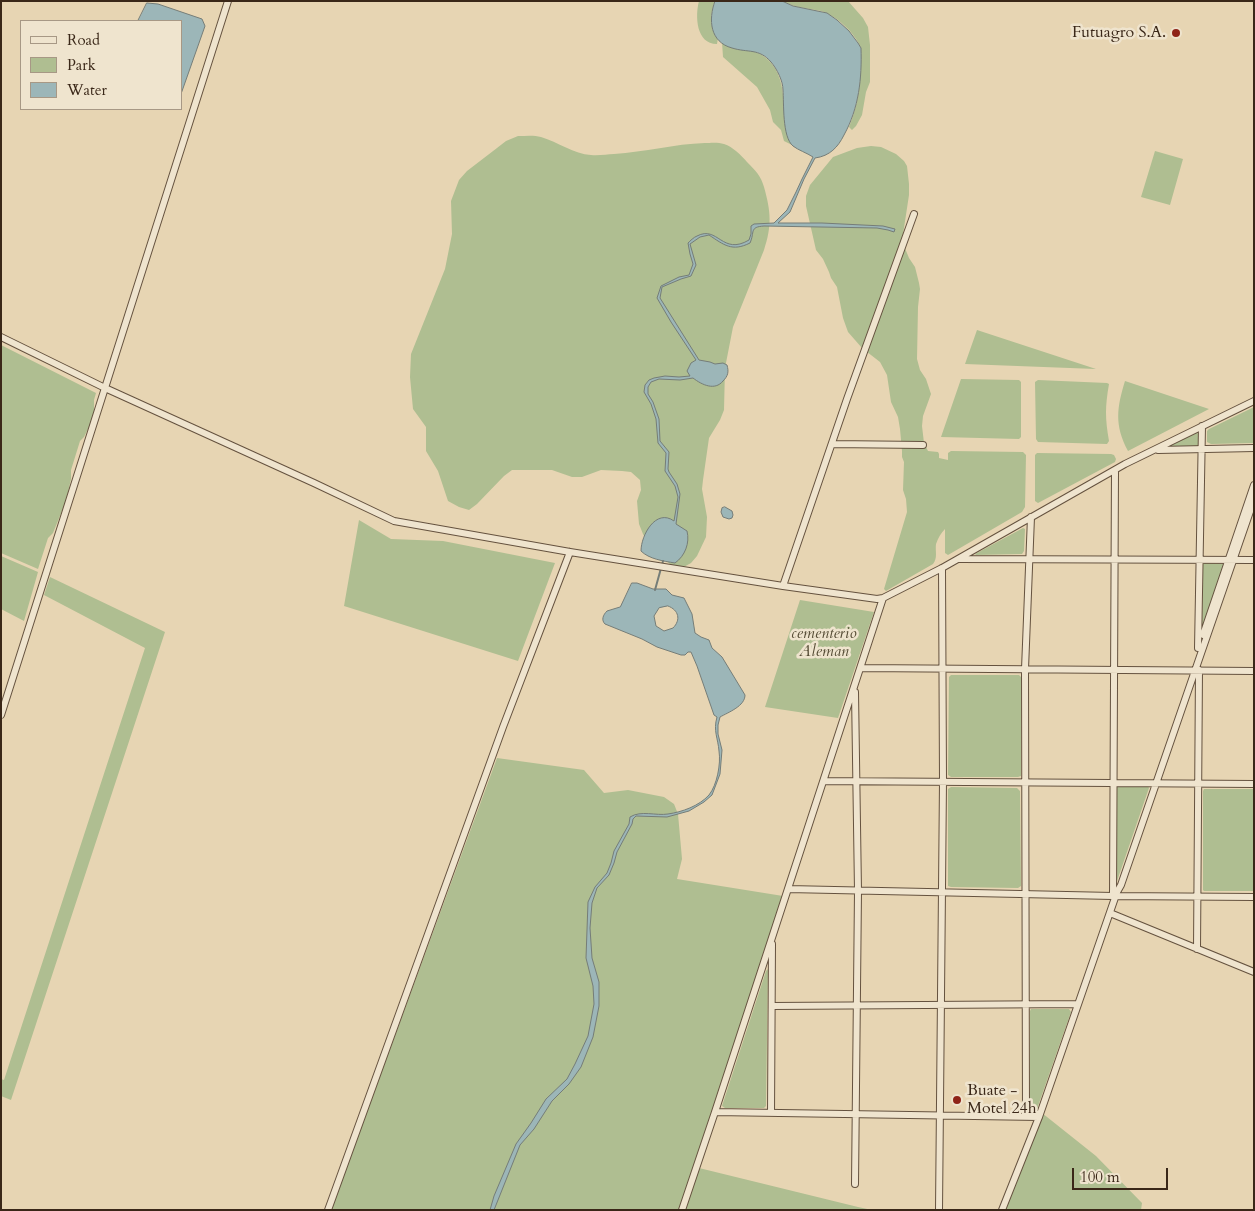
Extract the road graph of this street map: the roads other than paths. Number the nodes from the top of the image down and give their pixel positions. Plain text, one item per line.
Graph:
1 (228, 1) edge
2 (914, 214) dead end
3 (1, 337) edge
4 (105, 388) junction
5 (1254, 401) edge
6 (1202, 426) junction
7 (832, 444) junction
8 (923, 445) dead end
9 (1254, 448) edge
10 (1202, 449) junction
11 (1154, 450) junction
12 (1115, 470) junction
13 (1254, 485) edge
14 (1254, 500) edge
15 (1031, 517) junction
16 (570, 552) junction
17 (959, 558) junction
18 (1029, 559) junction
19 (1114, 559) junction
20 (1200, 560) junction
21 (1231, 560) junction
22 (1254, 560) edge
23 (942, 568) junction
24 (783, 586) junction
25 (883, 598) junction
26 (1198, 648) junction
27 (861, 668) junction
28 (942, 669) junction
29 (1025, 669) junction
30 (1114, 670) junction
31 (1195, 670) junction
32 (1254, 671) edge
33 (855, 686) junction
34 (1, 715) edge
35 (824, 781) junction
36 (856, 781) junction
37 (943, 781) junction
38 (1026, 782) junction
39 (1113, 783) junction
40 (1154, 783) junction
41 (1198, 783) junction
42 (1254, 784) edge
43 (788, 889) junction
44 (858, 891) junction
45 (942, 892) junction
46 (1026, 894) junction
47 (1115, 895) junction
48 (1198, 896) junction
49 (1254, 897) edge
50 (1110, 912) junction
51 (772, 939) junction
52 (1197, 948) junction
53 (1254, 972) edge
54 (1026, 1004) junction
55 (1078, 1004) junction
56 (857, 1005) junction
57 (941, 1005) junction
58 (772, 1006) junction
59 (716, 1112) junction
60 (771, 1113) junction
61 (856, 1114) junction
62 (940, 1115) junction
63 (1026, 1116) junction
64 (1039, 1117) junction
65 (855, 1184) dead end
66 (328, 1210) edge
67 (682, 1210) edge
68 (939, 1210) edge
69 (1002, 1210) edge

1 - 4 street
2 - 7 street
3 - 4 street
4 - 16 street
4 - 34 street
5 - 6 street
6 - 10 street
6 - 11 street
7 - 8 street
7 - 24 street
9 - 10 street
10 - 11 street
10 - 20 street
11 - 12 street
12 - 15 street
12 - 19 street
13 - 21 street
14 - 21 street
15 - 17 street
15 - 18 street
16 - 24 street
16 - 66 street
17 - 18 street
17 - 23 street
18 - 19 street
18 - 29 street
19 - 20 street
19 - 30 street
20 - 21 street
20 - 26 street
21 - 22 street
21 - 26 street
21 - 31 street
23 - 25 street
23 - 28 street
24 - 25 street
25 - 27 street
26 - 31 street
27 - 28 street
27 - 33 street
28 - 29 street
28 - 37 street
29 - 30 street
29 - 38 street
30 - 31 street
30 - 39 street
31 - 32 street
31 - 40 street
31 - 41 street
33 - 35 street
33 - 36 street
35 - 36 street
35 - 43 street
36 - 37 street
36 - 44 street
37 - 38 street
37 - 45 street
38 - 39 street
38 - 46 street
39 - 40 street
39 - 47 street
40 - 41 street
40 - 47 street
41 - 42 street
41 - 48 street
43 - 44 street
43 - 51 street
44 - 45 street
44 - 56 street
45 - 46 street
45 - 57 street
46 - 47 street
46 - 54 street
47 - 48 street
47 - 50 street
48 - 49 street
48 - 52 street
50 - 52 street
50 - 55 street
51 - 58 street
51 - 59 street
52 - 53 street
54 - 55 street
54 - 57 street
54 - 63 street
55 - 64 street
56 - 57 street
56 - 58 street
56 - 61 street
57 - 62 street
58 - 60 street
59 - 60 street
59 - 67 street
60 - 61 street
61 - 62 street
61 - 65 street
62 - 63 street
62 - 68 street
63 - 64 street
64 - 69 street

